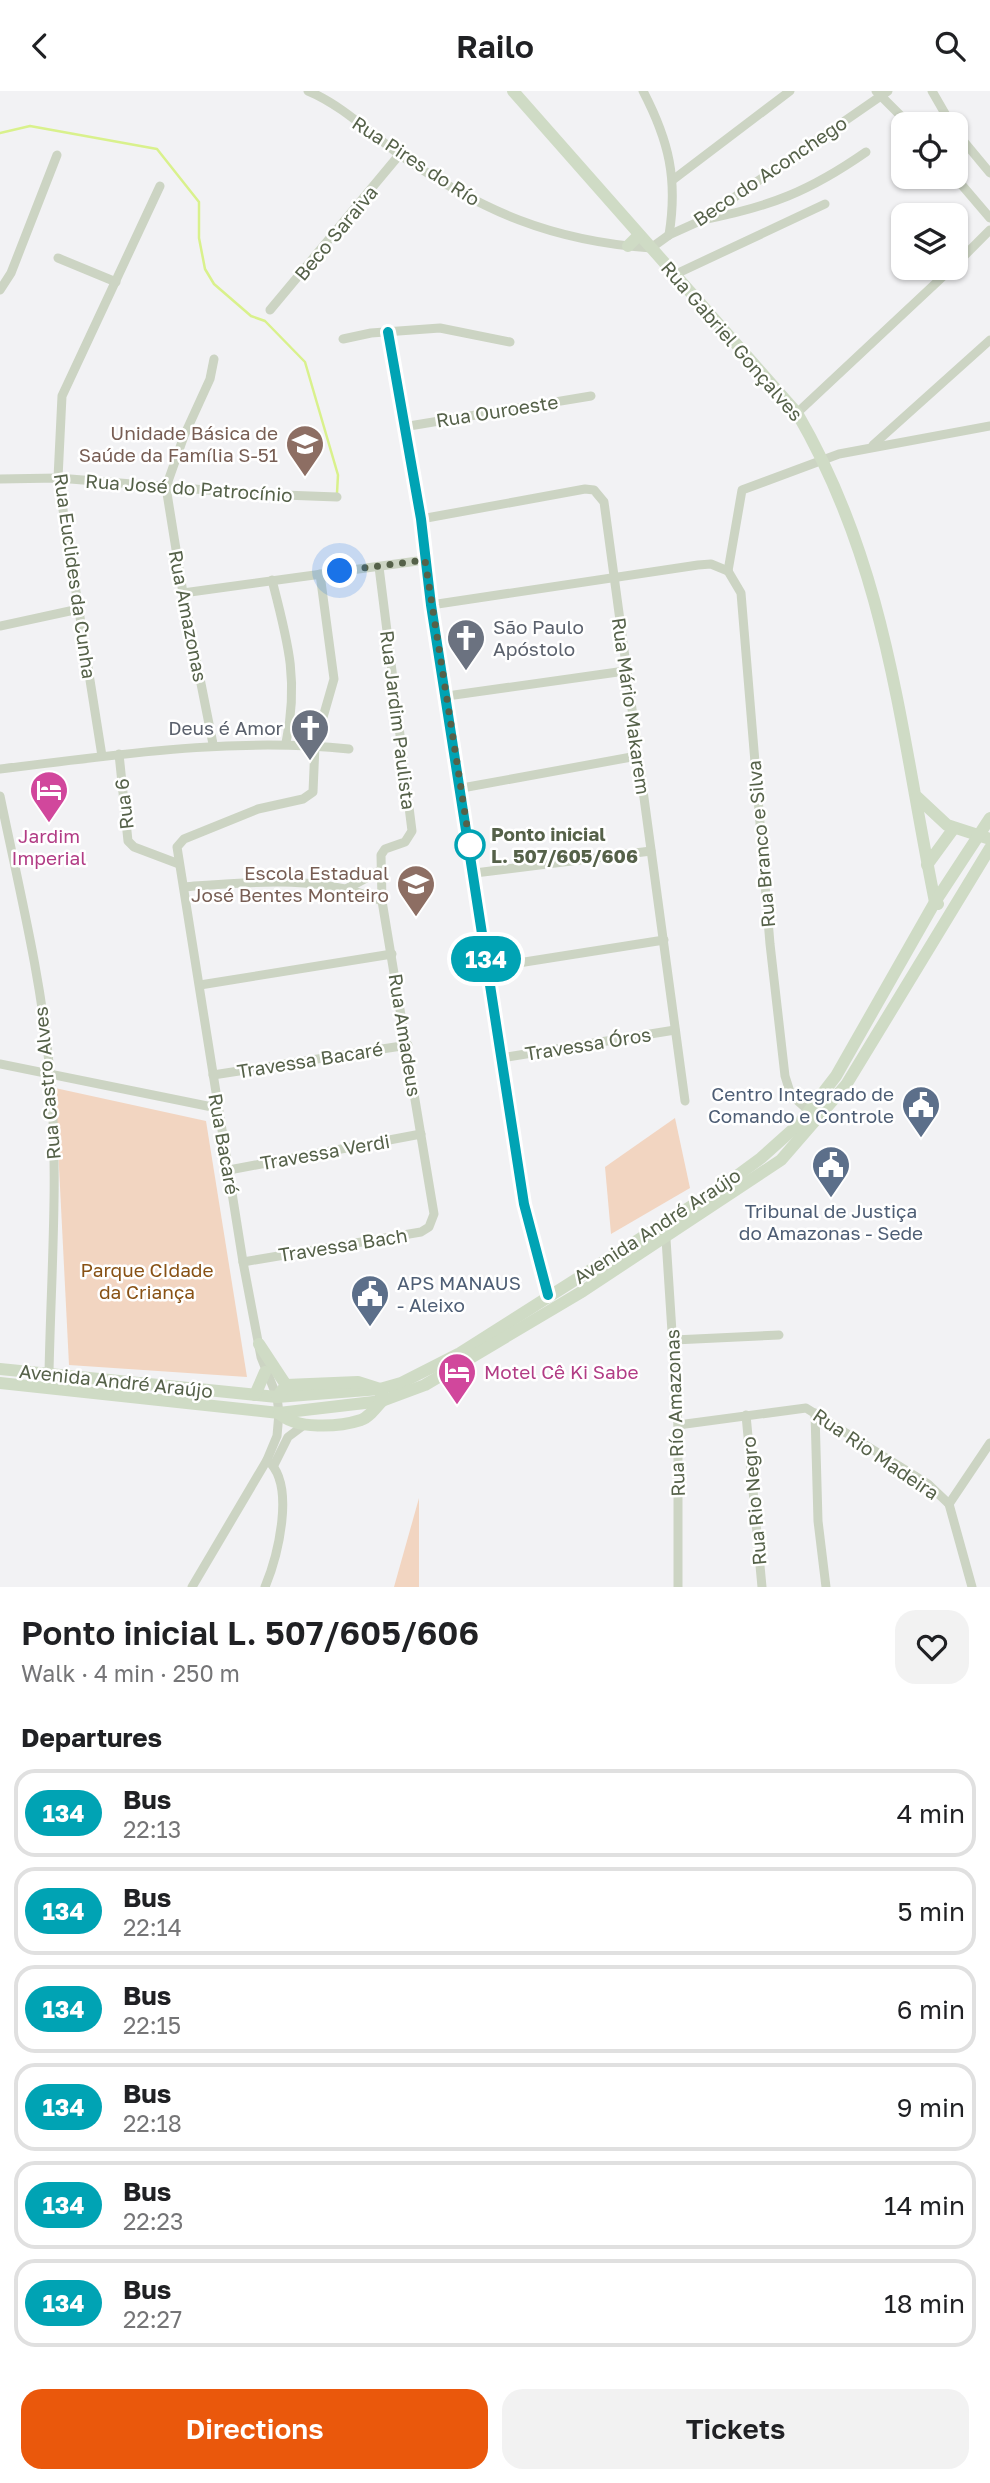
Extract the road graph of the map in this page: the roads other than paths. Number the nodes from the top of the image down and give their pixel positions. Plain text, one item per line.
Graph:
1 (309, 91) edge
2 (513, 91) edge
3 (643, 91) edge
4 (790, 91) edge
5 (932, 91) edge
6 (320, 93) edge
7 (882, 93) edge
8 (899, 112) edge
9 (944, 112) edge
10 (968, 146) edge
11 (866, 152) dead end
12 (400, 154) junction
13 (57, 155) dead end
14 (990, 173) edge
15 (674, 179) junction
16 (160, 186) dead end
17 (965, 189) edge
18 (825, 204) dead end
19 (990, 218) edge
20 (699, 221) junction
21 (990, 230) edge
22 (639, 235) junction
23 (669, 235) junction
24 (628, 246) junction
25 (651, 248) junction
26 (968, 252) edge
27 (58, 258) dead end
28 (676, 274) junction
29 (938, 280) edge
30 (116, 282) junction
31 (0, 290) edge
32 (270, 310) dead end
33 (388, 332) junction
34 (343, 339) dead end
35 (990, 340) edge
36 (510, 342) dead end
37 (214, 359) dead end
38 (591, 396) dead end
39 (797, 413) junction
40 (990, 426) edge
41 (403, 427) junction
42 (872, 446) junction
43 (825, 461) junction
44 (58, 478) junction
45 (0, 479) edge
46 (166, 487) junction
47 (337, 497) dead end
48 (421, 519) junction
49 (425, 560) junction
50 (379, 567) junction
51 (729, 571) junction
52 (320, 574) junction
53 (614, 579) junction
54 (272, 580) junction
55 (183, 593) junction
56 (431, 605) junction
57 (79, 609) junction
58 (0, 626) edge
59 (625, 671) junction
60 (447, 696) junction
61 (286, 743) junction
62 (213, 744) junction
63 (316, 745) junction
64 (349, 749) dead end
65 (119, 754) junction
66 (103, 756) junction
67 (637, 756) junction
68 (0, 769) edge
69 (462, 788) junction
70 (0, 796) edge
71 (916, 796) junction
72 (990, 818) edge
73 (954, 828) junction
74 (985, 837) edge
75 (990, 848) edge
76 (651, 851) junction
77 (381, 855) joint
78 (179, 864) junction
79 (927, 865) junction
80 (381, 870) junction
81 (475, 873) junction
82 (184, 887) junction
83 (346, 888) junction
84 (382, 901) junction
85 (935, 902) junction
86 (950, 912) junction
87 (664, 940) junction
88 (392, 954) junction
89 (487, 968) junction
90 (200, 985) junction
91 (676, 1030) junction
92 (408, 1045) junction
93 (501, 1058) junction
94 (0, 1064) edge
95 (50, 1073) junction
96 (213, 1075) junction
97 (685, 1101) dead end
98 (217, 1108) junction
99 (809, 1111) junction
100 (421, 1135) junction
101 (229, 1170) junction
102 (434, 1214) joint
103 (666, 1239) junction
104 (243, 1262) junction
105 (548, 1295) junction
106 (779, 1335) dead end
107 (674, 1340) junction
108 (259, 1344) junction
109 (0, 1369) edge
110 (265, 1372) junction
111 (49, 1373) junction
112 (0, 1383) edge
113 (286, 1385) junction
114 (255, 1395) junction
115 (381, 1395) junction
116 (277, 1397) junction
117 (279, 1413) junction
118 (815, 1413) junction
119 (746, 1415) junction
120 (304, 1425) junction
121 (678, 1425) junction
122 (990, 1443) edge
123 (271, 1463) junction
124 (949, 1504) junction
125 (192, 1587) edge
126 (265, 1587) edge
127 (678, 1587) edge
128 (762, 1587) edge
129 (826, 1587) edge
130 (972, 1587) edge

1 - 6 street, Rua Pires do Río
2 - 22 main road, Rua Gabriel Gonçalves
3 - 15 street
4 - 15 street
5 - 9 street
6 - 12 street, Rua Pires do Río
7 - 8 street
7 - 20 street, Beco do Aconchego
10 - 14 street
11 - 20 street
12 - 24 street, Rua Pires do Río
12 - 32 street, Beco Saraiva
13 - 31 street
15 - 23 street
16 - 30 street, Rua Euclides da Cunha
17 - 19 street
18 - 28 street
20 - 23 street, Beco do Aconchego
21 - 26 street
22 - 24 main road
22 - 25 main road, Rua Gabriel Gonçalves
23 - 25 street, Beco do Aconchego
24 - 25 street, Rua Pires do Río
25 - 28 main road, Rua Gabriel Gonçalves
27 - 30 street
28 - 39 main road, Rua Gabriel Gonçalves
29 - 39 street
30 - 44 street, Rua Euclides da Cunha
33 - 34 street
33 - 36 street
33 - 41 street
35 - 42 street
37 - 46 street
38 - 41 street, Rua Ouroeste
39 - 43 main road, Rua Gabriel Gonçalves
40 - 42 street
41 - 48 street
42 - 43 street
43 - 51 street
43 - 71 main road, Rua Gabriel Gonçalves
44 - 45 street, Rua José do Patrocínio
44 - 46 street, Rua José do Patrocínio
44 - 57 street, Rua Euclides da Cunha
46 - 47 street, Rua José do Patrocínio
46 - 55 street, Rua Amazonas
48 - 49 street
48 - 53 street, Rua Mário Makarem
49 - 50 street
49 - 56 street
50 - 52 street
50 - 77 street, Rua Jardim Paulista
51 - 53 street
51 - 99 street, Rua Branco e Silva
52 - 54 street
52 - 63 street
53 - 56 street
53 - 59 street, Rua Mário Makarem
54 - 55 street
54 - 61 street
55 - 62 street, Rua Amazonas
56 - 60 street
57 - 58 street
57 - 66 street, Rua Euclides da Cunha
59 - 60 street
59 - 67 street, Rua Mário Makarem
60 - 69 street
61 - 62 street
61 - 63 street
62 - 65 street
63 - 64 street
63 - 78 street
65 - 66 street
65 - 78 street, Rua 6
66 - 68 street
67 - 69 street
67 - 76 street, Rua Mário Makarem
69 - 81 street
70 - 95 street, Rua Castro Alves
71 - 73 main road
71 - 79 main road, Rua Gabriel Gonçalves
72 - 74 main road, Avenida André Araújo
73 - 74 main road
73 - 79 main road
74 - 85 main road, Avenida André Araújo
75 - 86 main road, Avenida André Araújo
76 - 81 street
76 - 87 street, Rua Mário Makarem
77 - 80 street, Rua Amadeus
78 - 82 street, Rua Bacaré
79 - 85 main road, Rua Gabriel Gonçalves
80 - 83 street
80 - 84 street, Rua Amadeus
81 - 89 street
82 - 83 street
82 - 90 street, Rua Bacaré
83 - 84 street
84 - 88 street, Rua Amadeus
85 - 86 main road
85 - 99 main road, Avenida André Araújo
86 - 103 main road, Avenida André Araújo
87 - 89 street
87 - 91 street, Rua Mário Makarem
88 - 90 street
88 - 92 street, Rua Amadeus
89 - 93 street
90 - 96 street, Rua Bacaré
91 - 93 street, Travessa Óros
91 - 97 street, Rua Mário Makarem
92 - 96 street, Travessa Bacaré
92 - 100 street, Rua Amadeus
93 - 105 street
94 - 95 street
95 - 98 street
95 - 111 street, Rua Castro Alves
96 - 98 street, Rua Bacaré
98 - 101 street, Rua Bacaré
99 - 105 main road, Avenida André Araújo
100 - 101 street, Travessa Verdi
100 - 102 street, Rua Amadeus
101 - 104 street, Rua Bacaré
102 - 104 street, Travessa Bach
103 - 107 street, Rua Río Amazonas
103 - 115 main road, Avenida André Araújo
104 - 108 street, Rua Bacaré
105 - 115 main road, Avenida André Araújo
106 - 107 street
107 - 121 street, Rua Río Amazonas
108 - 110 street, Rua Bacaré
108 - 113 main road
109 - 111 main road, Avenida André Araújo
110 - 114 main road
110 - 116 street, Rua Bacaré
111 - 114 main road, Avenida André Araújo
112 - 117 main road, Avenida André Araújo
113 - 115 main road
113 - 116 main road
114 - 116 main road, Avenida André Araújo
115 - 116 main road, Avenida André Araújo
115 - 117 main road, Avenida André Araújo
115 - 120 main road
116 - 117 street, Rua Bacaré
117 - 120 main road
117 - 123 street, Rua Bacaré
118 - 119 street, Rua Rio Madeira
118 - 124 street, Rua Rio Madeira
118 - 129 street
119 - 121 street, Rua Rio Madeira
119 - 128 street, Rua Rio Negro
120 - 123 street
121 - 127 street, Rua Río Amazonas
122 - 124 street
123 - 125 street
123 - 126 street
124 - 130 street

